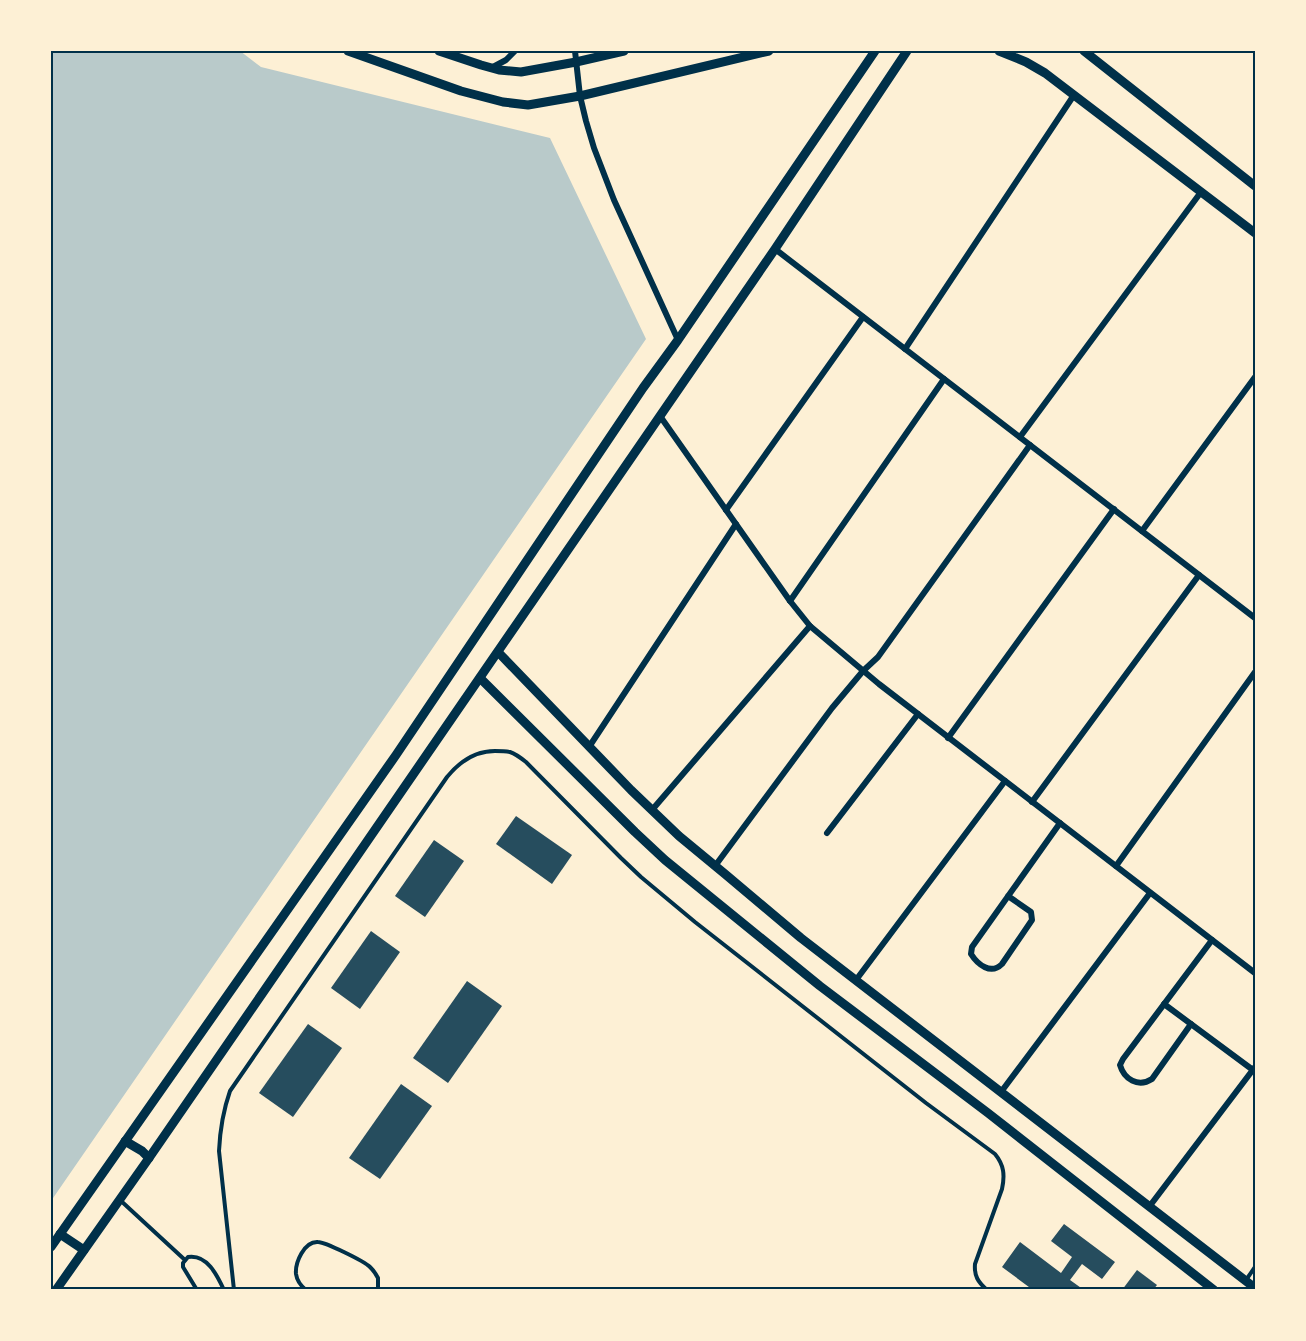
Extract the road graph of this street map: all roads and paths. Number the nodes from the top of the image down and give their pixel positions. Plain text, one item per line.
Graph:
1 (348, 51) edge
2 (439, 51) edge
3 (515, 51) edge
4 (575, 51) edge
5 (624, 51) edge
6 (769, 51) edge
7 (875, 51) edge
8 (907, 51) edge
9 (999, 51) edge
10 (1084, 51) edge
11 (576, 62) junction
12 (491, 68) junction
13 (1074, 95) junction
14 (580, 96) junction
15 (1255, 186) edge
16 (1201, 192) junction
17 (1255, 234) edge
18 (775, 249) junction
19 (863, 317) junction
20 (678, 340) junction
21 (905, 349) junction
22 (1255, 376) edge
23 (944, 379) junction
24 (660, 416) junction
25 (1020, 437) junction
26 (1030, 445) junction
27 (1113, 509) junction
28 (726, 510) junction
29 (736, 524) junction
30 (1142, 531) junction
31 (1199, 575) junction
32 (790, 601) junction
33 (1255, 618) edge
34 (810, 626) junction
35 (498, 652) junction
36 (863, 671) junction
37 (1255, 672) edge
38 (480, 678) junction
39 (918, 714) junction
40 (948, 738) junction
41 (589, 747) junction
42 (1005, 781) junction
43 (1032, 802) junction
44 (652, 810) junction
45 (1060, 823) junction
46 (827, 833) dead end
47 (715, 866) junction
48 (1116, 866) junction
49 (1150, 892) junction
50 (1008, 896) junction
51 (1212, 940) junction
52 (1255, 973) edge
53 (855, 980) junction
54 (1164, 1004) junction
55 (1191, 1024) junction
56 (1254, 1069) edge
57 (1001, 1092) junction
58 (125, 1141) junction
59 (149, 1158) junction
60 (120, 1199) junction
61 (1149, 1207) junction
62 (60, 1234) junction
63 (51, 1247) edge
64 (84, 1250) junction
65 (185, 1260) junction
66 (1255, 1268) edge
67 (1245, 1281) junction
68 (1255, 1288) edge
69 (56, 1290) edge
70 (197, 1290) edge
71 (224, 1290) edge
72 (234, 1290) edge
73 (306, 1290) edge
74 (378, 1290) edge
75 (987, 1290) edge
76 (1214, 1290) edge

1 - 14 street
2 - 12 street
3 - 12 street
4 - 11 street
5 - 11 street
6 - 14 street
7 - 20 street
8 - 18 street
9 - 13 street
10 - 15 street
11 - 12 street
11 - 14 street
13 - 16 street
13 - 21 street
14 - 20 street
16 - 17 street
16 - 25 street
18 - 19 street
18 - 24 street
19 - 21 street
19 - 28 street
20 - 58 street
21 - 23 street
22 - 30 street
23 - 25 street
23 - 32 street
24 - 28 street
24 - 35 street
25 - 26 street
26 - 27 street
26 - 36 street
27 - 30 street
27 - 40 street
28 - 29 street
29 - 32 street
29 - 41 street
30 - 31 street
31 - 33 street
31 - 43 street
32 - 34 street
34 - 36 street
34 - 44 street
35 - 38 street
35 - 41 street
36 - 39 street
36 - 47 street
37 - 48 street
38 - 59 street
38 - 76 street
39 - 40 street
39 - 46 street
40 - 42 street
41 - 44 street
42 - 43 street
42 - 53 street
43 - 45 street
44 - 47 street
45 - 48 street
45 - 50 street
47 - 53 street
48 - 49 street
49 - 51 street
49 - 57 street
50 - 50 street
51 - 52 street
51 - 54 street
53 - 57 street
54 - 55 street
54 - 55 street
55 - 56 street
56 - 61 street
57 - 61 street
58 - 59 street
58 - 62 street
59 - 60 street
60 - 64 street
60 - 65 lane
61 - 67 street
62 - 63 street
62 - 64 street
64 - 69 street
65 - 70 lane
65 - 71 lane
66 - 67 lane
67 - 68 street
72 - 75 lane
73 - 74 lane

